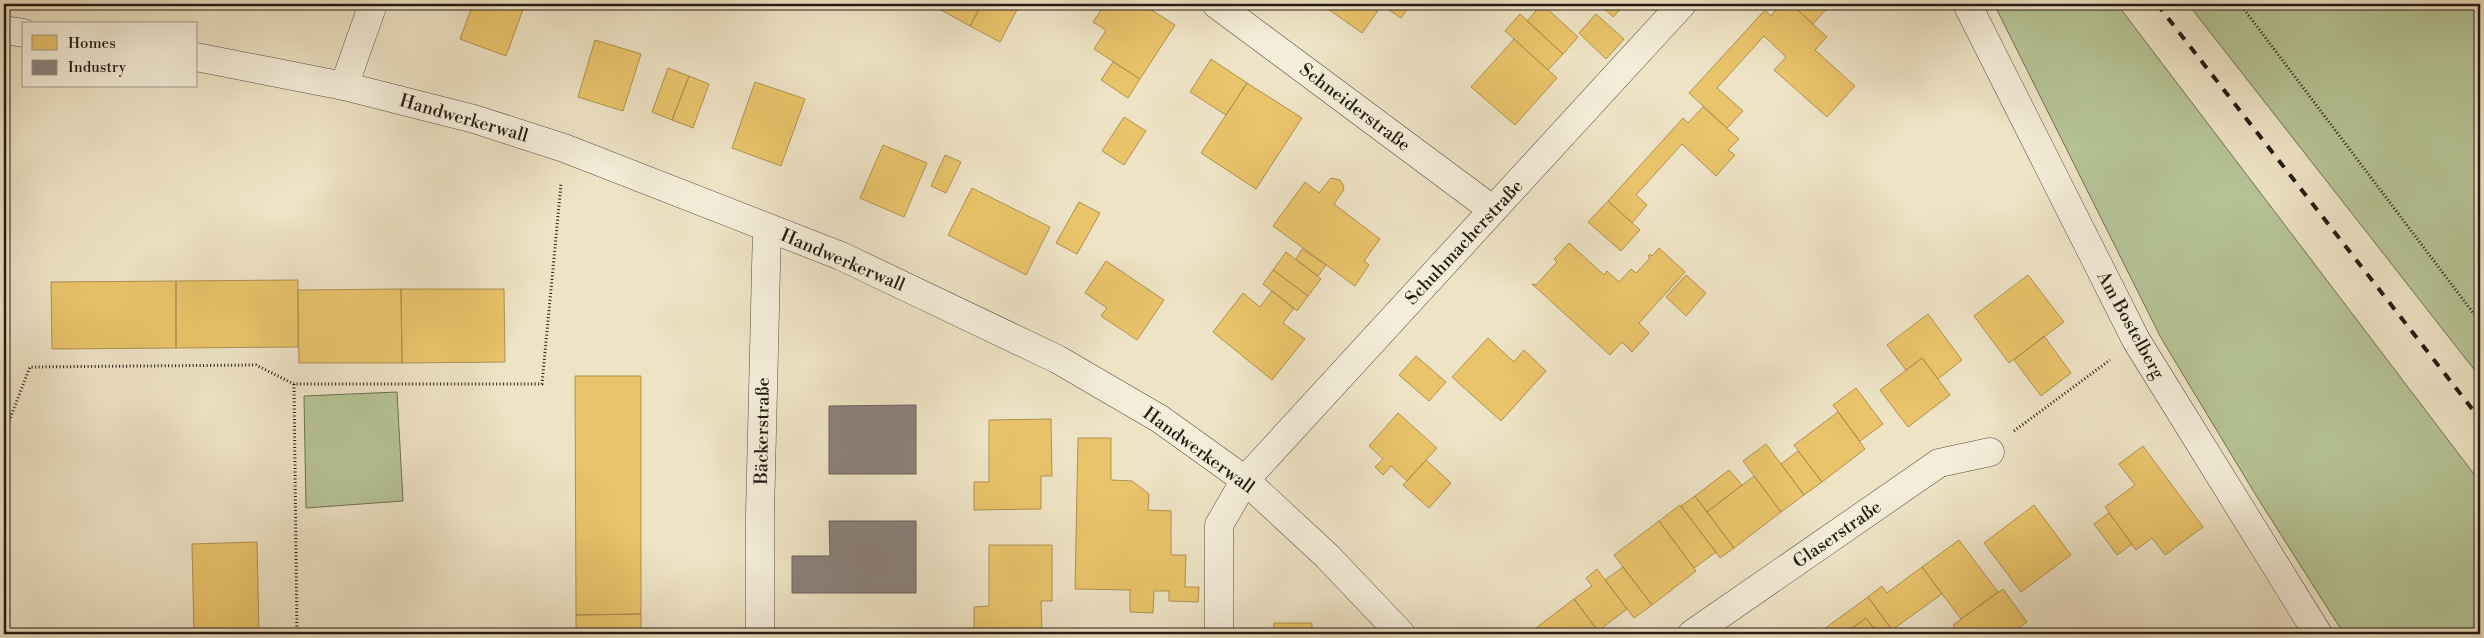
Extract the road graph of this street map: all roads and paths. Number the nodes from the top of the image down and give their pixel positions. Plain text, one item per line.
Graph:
1 (373, 4) edge
2 (1216, 4) edge
3 (1682, 4) edge
4 (1967, 4) edge
5 (2240, 4) edge
6 (4, 30) edge
7 (22, 33) edge
8 (198, 57) edge
9 (344, 86) junction
10 (564, 148) junction
11 (1493, 210) junction
12 (767, 227) junction
13 (2480, 322) edge
14 (2136, 340) junction
15 (294, 384) junction
16 (4, 434) edge
17 (1990, 452) joint
18 (1245, 480) junction
19 (297, 634) edge
20 (760, 634) edge
21 (1219, 634) edge
22 (1401, 634) edge
23 (1692, 634) edge
24 (2318, 634) edge

1 - 9 street
2 - 11 street, Schneiderstraße
3 - 11 street, Schuhmacherstraße
4 - 14 street, Am Bostelberg
5 - 13 path
6 - 7 street
8 - 9 street, Handwerkerwall
9 - 10 street, Handwerkerwall
10 - 12 street, Handwerkerwall
10 - 15 path
11 - 18 street, Schuhmacherstraße
12 - 18 street, Handwerkerwall
12 - 20 street, Bäckerstraße
14 - 17 path
14 - 24 street, Am Bostelberg
15 - 16 path
15 - 19 path
17 - 23 street, Glaserstraße
18 - 21 street
18 - 22 street, Handwerkerwall

